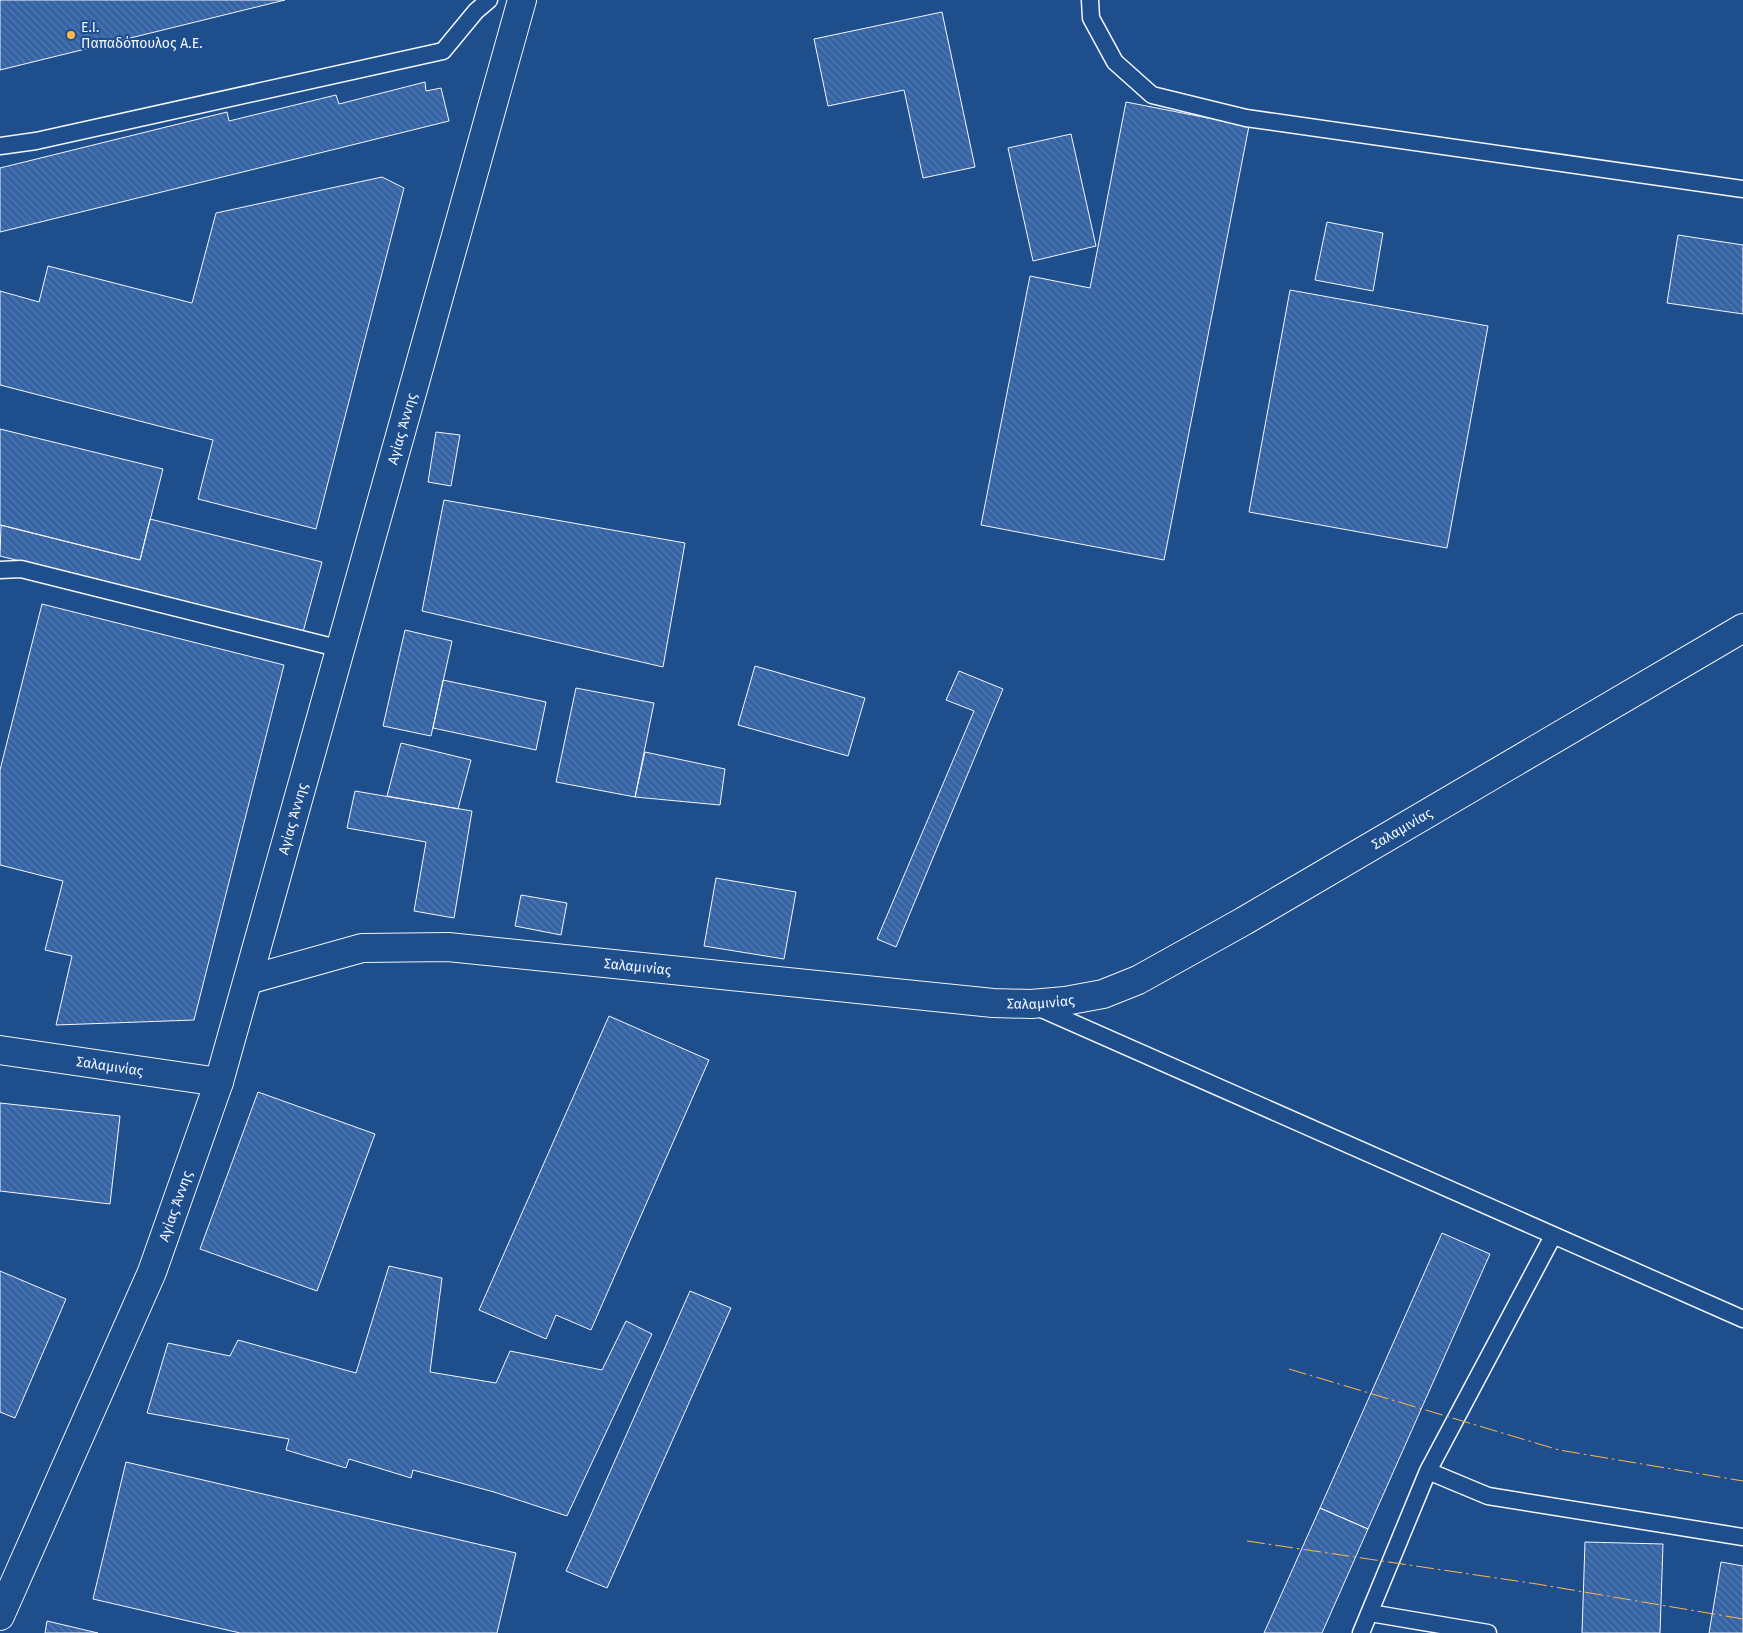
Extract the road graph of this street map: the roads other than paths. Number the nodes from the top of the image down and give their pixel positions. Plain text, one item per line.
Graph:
1 (489, 0) edge
2 (522, 0) edge
3 (1090, 0) edge
4 (0, 146) edge
5 (1743, 188) edge
6 (0, 570) edge
7 (1743, 628) edge
8 (341, 649) junction
9 (248, 980) junction
10 (1030, 1004) junction
11 (0, 1050) edge
12 (219, 1082) junction
13 (1553, 1236) junction
14 (1743, 1319) edge
15 (1428, 1470) junction
16 (1743, 1537) edge
17 (1370, 1613) junction
18 (0, 1616) edge
19 (1361, 1633) edge
20 (1488, 1633) edge

1 - 4 lane
2 - 8 street, Αγίας Άννης
3 - 5 lane
6 - 8 lane
7 - 10 street, Σαλαμινίας
8 - 9 street, Αγίας Άννης
9 - 10 street, Σαλαμινίας
9 - 12 street, Αγίας Άννης
10 - 13 lane
11 - 12 street, Σαλαμινίας
12 - 18 street, Αγίας Άννης
13 - 14 lane
13 - 15 lane
15 - 16 lane
15 - 17 lane
17 - 19 lane
17 - 20 lane

